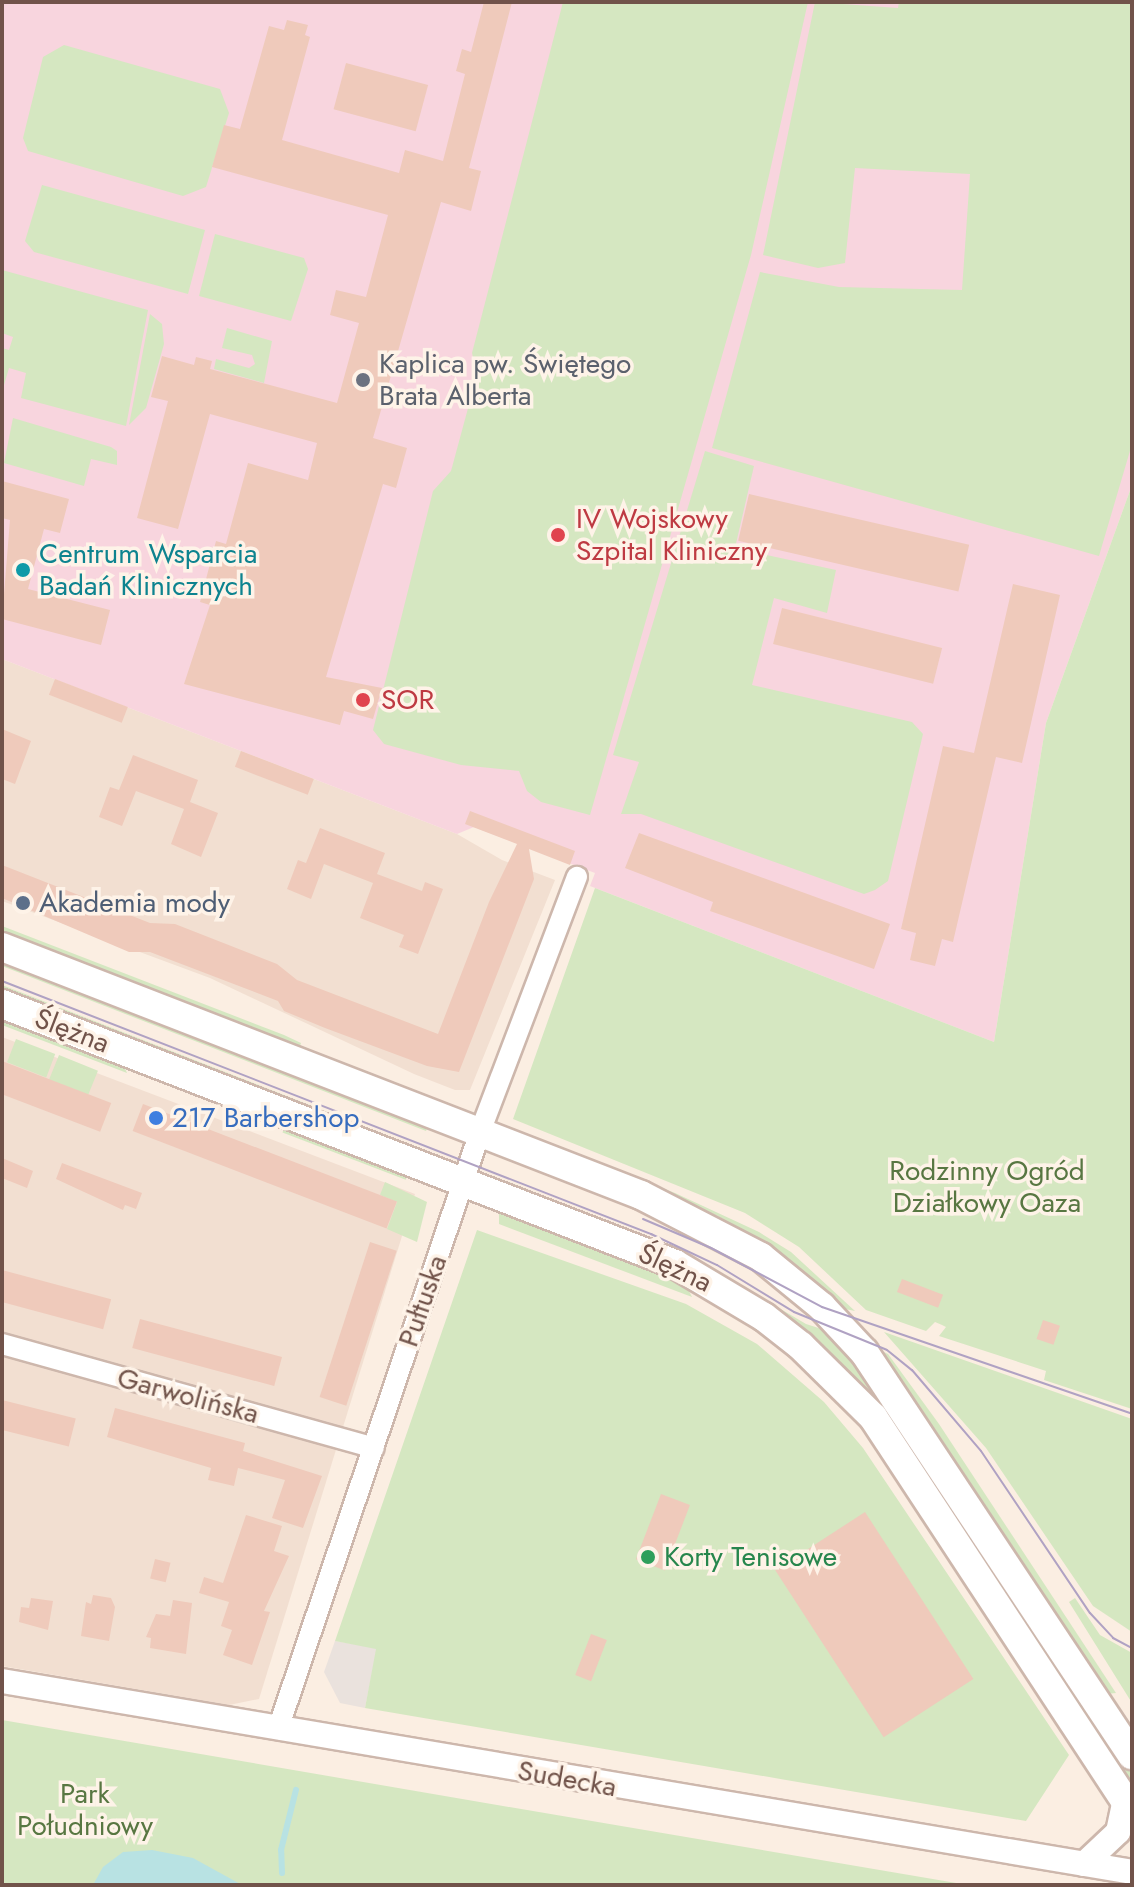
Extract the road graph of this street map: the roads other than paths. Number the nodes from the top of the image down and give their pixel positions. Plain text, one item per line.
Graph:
1 (577, 877) dead end
2 (2, 947) edge
3 (2, 1004) edge
4 (480, 1132) junction
5 (464, 1183) junction
6 (2, 1344) edge
7 (374, 1448) junction
8 (2, 1681) edge
9 (278, 1729) junction
10 (1132, 1755) edge
11 (1128, 1806) edge
12 (1084, 1864) junction
13 (1132, 1872) edge

1 - 4 street, Pułtuska
2 - 4 main road, Ślężna
3 - 5 main road, Ślężna
4 - 5 street, Pułtuska
4 - 10 main road, Ślężna
5 - 7 street, Pułtuska
5 - 11 main road, Ślężna
6 - 7 street, Garwolińska
7 - 9 street, Pułtuska
8 - 9 street, Sudecka
9 - 12 street, Sudecka
11 - 12 street
12 - 13 street, Sudecka

